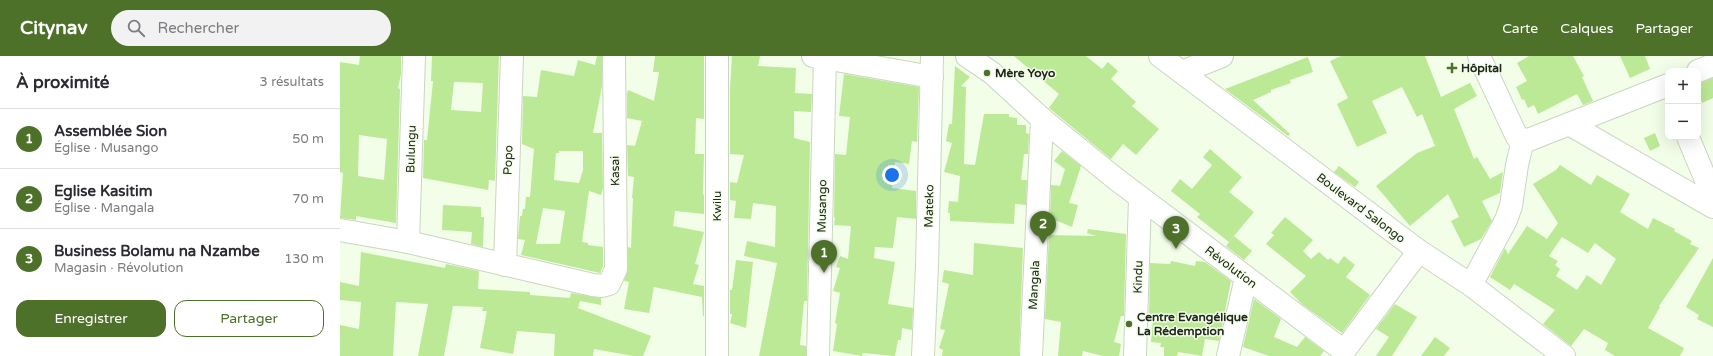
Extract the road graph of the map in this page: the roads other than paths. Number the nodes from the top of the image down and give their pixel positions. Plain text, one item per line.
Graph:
1 (414, 56) edge
2 (512, 56) edge
3 (614, 56) edge
4 (717, 56) edge
5 (967, 56) edge
6 (1160, 56) edge
7 (1222, 56) edge
8 (1479, 56) edge
9 (821, 57) edge
10 (1713, 65) edge
11 (932, 66) edge
12 (1701, 71) edge
13 (1182, 72) junction
14 (1665, 88) edge
15 (1042, 119) junction
16 (1569, 124) junction
17 (1523, 140) junction
18 (1689, 140) edge
19 (1713, 197) edge
20 (1140, 198) junction
21 (1713, 207) edge
22 (340, 230) edge
23 (408, 242) junction
24 (1419, 251) junction
25 (505, 265) junction
26 (1246, 278) junction
27 (1471, 285) junction
28 (1342, 354) edge
29 (717, 356) edge
30 (818, 356) edge
31 (923, 356) edge
32 (1031, 356) edge
33 (1135, 356) edge
34 (1228, 356) edge
35 (1564, 356) edge

1 - 23 street, Bulungu
2 - 25 street, Popo
3 - 25 street, Kasai
4 - 29 street, Kwilu
5 - 15 street, Révolution
6 - 13 street, Boulevard Salongo
7 - 13 street
8 - 17 street
9 - 11 street
9 - 30 street, Musango
10 - 12 street
11 - 31 street, Mateko
13 - 24 street, Boulevard Salongo
14 - 16 street
15 - 20 street, Révolution
15 - 32 street, Mangala
16 - 17 street
16 - 21 street
17 - 27 street
18 - 19 street
20 - 26 street, Révolution
20 - 33 street, Kindu
22 - 23 street
23 - 25 street
24 - 27 street, Boulevard Salongo
24 - 28 street, Révolution
26 - 28 street, Révolution
26 - 34 street
27 - 35 street, Boulevard Salongo

